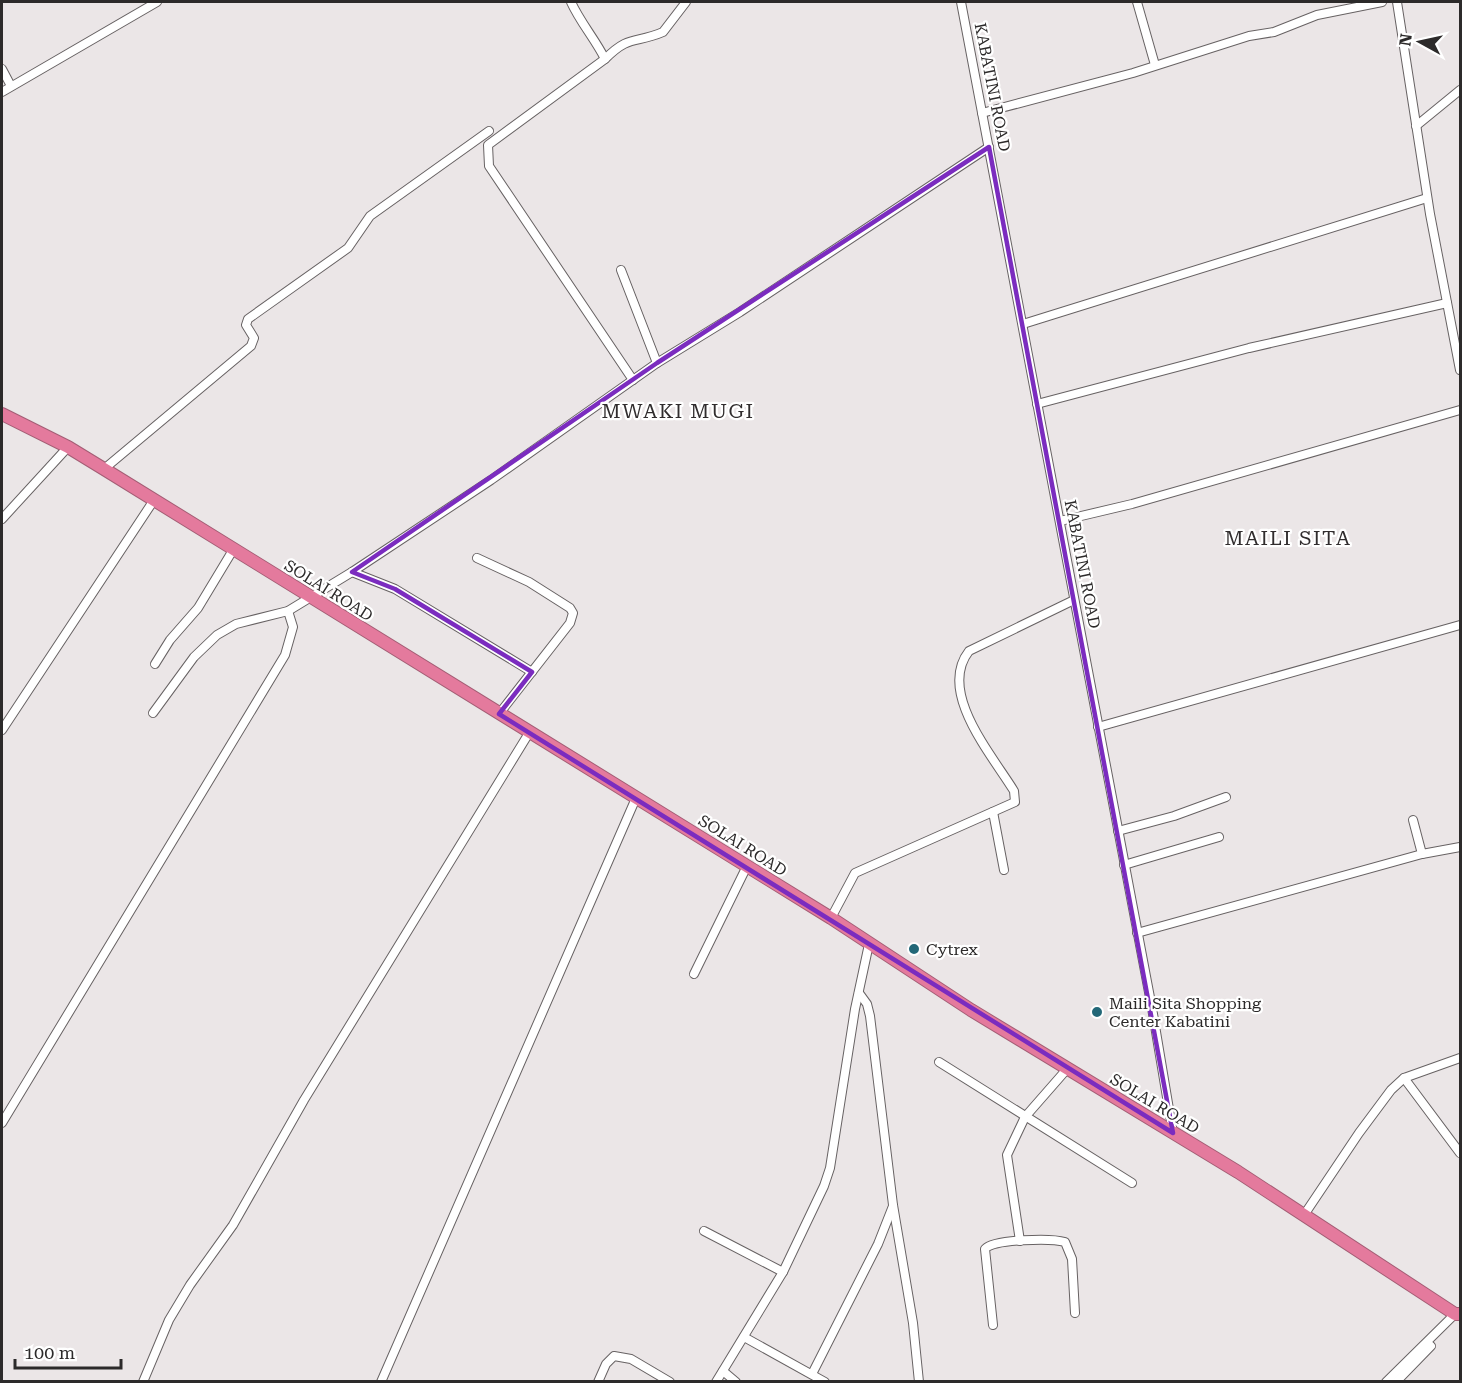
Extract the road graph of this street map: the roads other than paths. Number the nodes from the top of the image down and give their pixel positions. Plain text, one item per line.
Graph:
1 (157, 2) edge
2 (571, 2) edge
3 (686, 2) edge
4 (961, 2) edge
5 (1137, 2) edge
6 (1382, 2) edge
7 (1397, 2) edge
8 (605, 59) junction
9 (1155, 65) junction
10 (2, 69) edge
11 (11, 86) junction
12 (1461, 90) edge
13 (2, 92) edge
14 (982, 113) junction
15 (1416, 126) junction
16 (489, 131) dead end
17 (989, 147) junction
18 (1427, 198) junction
19 (621, 270) dead end
20 (1447, 303) junction
21 (1023, 324) junction
22 (657, 363) junction
23 (1461, 370) edge
24 (633, 380) junction
25 (1037, 404) junction
26 (1461, 410) edge
27 (2, 414) edge
28 (68, 447) junction
29 (104, 468) junction
30 (154, 500) junction
31 (2, 519) edge
32 (1060, 521) junction
33 (233, 550) junction
34 (477, 558) dead end
35 (352, 572) junction
36 (311, 598) junction
37 (1074, 600) junction
38 (288, 611) junction
39 (1461, 625) edge
40 (155, 664) dead end
41 (532, 672) junction
42 (153, 713) dead end
43 (499, 714) junction
44 (1098, 727) junction
45 (2, 730) edge
46 (529, 733) junction
47 (1226, 797) dead end
48 (636, 798) junction
49 (993, 812) junction
50 (1413, 820) dead end
51 (1118, 831) junction
52 (1220, 837) dead end
53 (1461, 847) edge
54 (1422, 854) junction
55 (1124, 865) junction
56 (747, 866) junction
57 (1004, 870) dead end
58 (831, 918) junction
59 (1137, 933) junction
60 (869, 944) junction
61 (694, 974) dead end
62 (859, 993) junction
63 (1461, 1058) edge
64 (939, 1062) dead end
65 (1067, 1069) junction
66 (1404, 1078) junction
67 (1025, 1117) junction
68 (2, 1123) edge
69 (1173, 1133) junction
70 (1461, 1153) edge
71 (1132, 1183) dead end
72 (893, 1206) junction
73 (1304, 1215) junction
74 (704, 1231) dead end
75 (1020, 1241) junction
76 (783, 1272) junction
77 (1076, 1313) dead end
78 (1459, 1315) edge
79 (993, 1326) dead end
80 (744, 1337) junction
81 (723, 1371) junction
82 (812, 1374) junction
83 (143, 1382) edge
84 (381, 1382) edge
85 (598, 1382) edge
86 (670, 1382) edge
87 (716, 1382) edge
88 (736, 1382) edge
89 (825, 1382) edge
90 (919, 1382) edge
91 (1386, 1382) edge
92 (1396, 1382) edge

1 - 11 street
2 - 8 street
3 - 8 street
4 - 14 street, KABATINI ROAD
5 - 9 street
6 - 9 street
7 - 15 street
8 - 24 street
9 - 14 street
10 - 11 street
11 - 13 street
12 - 15 street
14 - 17 street, KABATINI ROAD
15 - 18 street
16 - 29 street
17 - 21 street, KABATINI ROAD
17 - 22 street
18 - 20 street
18 - 21 street
19 - 22 street
20 - 23 street
20 - 25 street
21 - 25 street, KABATINI ROAD
22 - 24 street
24 - 35 street
25 - 32 street, KABATINI ROAD
26 - 32 street
27 - 28 highway, SOLAI ROAD
28 - 29 highway, SOLAI ROAD
28 - 31 street
29 - 30 highway, SOLAI ROAD
30 - 33 highway, SOLAI ROAD
30 - 45 street
32 - 37 street, KABATINI ROAD
33 - 36 highway, SOLAI ROAD
33 - 40 street
34 - 41 street
35 - 36 street
35 - 41 street
36 - 38 street
36 - 43 highway, SOLAI ROAD
37 - 44 street, KABATINI ROAD
37 - 49 street
38 - 42 street
38 - 68 street
39 - 44 street
41 - 43 street
43 - 46 highway, SOLAI ROAD
44 - 51 street, KABATINI ROAD
46 - 48 highway, SOLAI ROAD
46 - 83 street
47 - 51 street
48 - 56 highway, SOLAI ROAD
48 - 84 street
49 - 57 street
49 - 58 street
50 - 54 street
51 - 55 street, KABATINI ROAD
52 - 55 street
53 - 54 street
54 - 59 street
55 - 59 street, KABATINI ROAD
56 - 58 highway, SOLAI ROAD
56 - 61 street
58 - 60 highway, SOLAI ROAD
59 - 69 street, KABATINI ROAD
60 - 62 street
60 - 65 highway, SOLAI ROAD
62 - 72 street
62 - 76 street
63 - 66 street
64 - 67 street
65 - 67 street
65 - 69 highway, SOLAI ROAD
66 - 70 street
66 - 73 street
67 - 71 street
67 - 75 street
69 - 73 highway, SOLAI ROAD
72 - 82 street
72 - 90 street
73 - 78 highway, SOLAI ROAD
74 - 76 street
75 - 77 street
75 - 79 street
76 - 80 street
78 - 91 street
78 - 92 street
80 - 81 street
80 - 82 street
81 - 87 street
81 - 88 street
82 - 89 street
85 - 86 street

